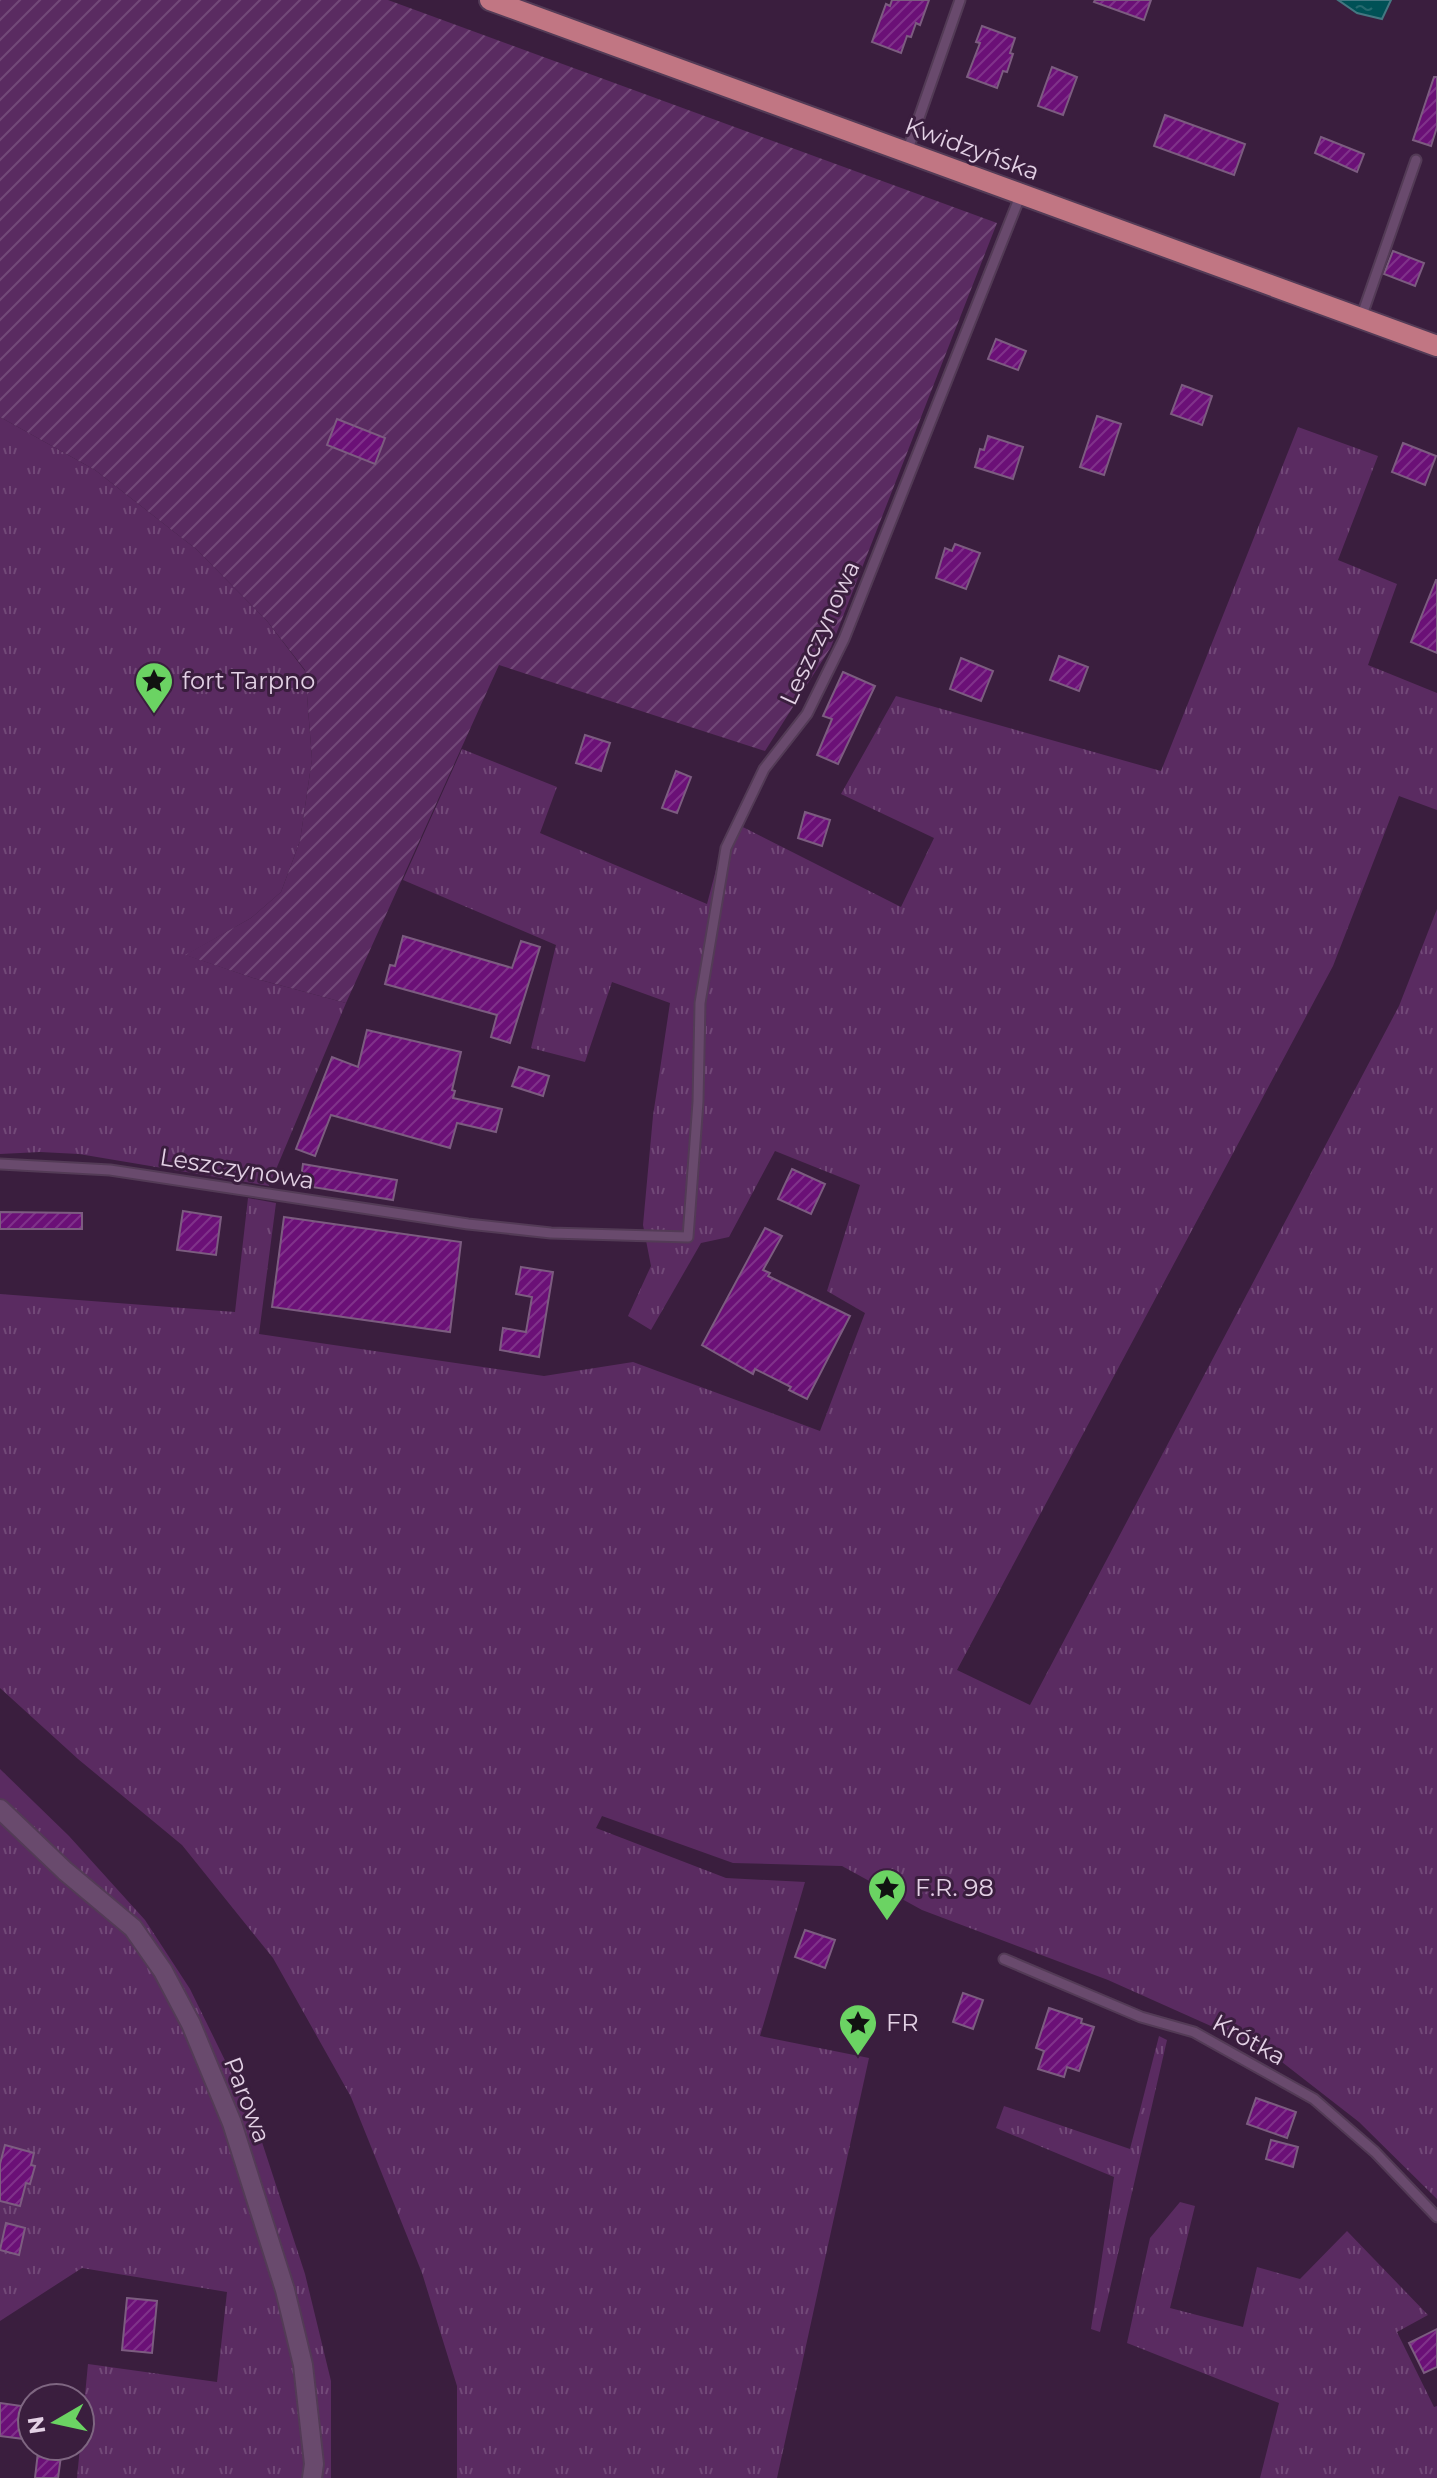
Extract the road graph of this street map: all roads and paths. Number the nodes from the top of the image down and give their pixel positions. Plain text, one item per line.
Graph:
1 (490, 0) edge
2 (960, 0) edge
3 (907, 152) junction
4 (1416, 160) dead end
5 (1021, 194) junction
6 (1361, 318) junction
7 (1437, 346) edge
8 (0, 1164) edge
9 (0, 1809) edge
10 (1004, 1959) dead end
11 (1437, 2217) edge
12 (312, 2478) edge

1 - 3 main road, Kwidzyńska
2 - 3 lane
3 - 5 main road, Kwidzyńska
4 - 6 lane
5 - 6 main road, Kwidzyńska
5 - 8 lane, Leszczynowa
6 - 7 main road, Kwidzyńska
9 - 12 street, Parowa
10 - 11 lane, Krótka

